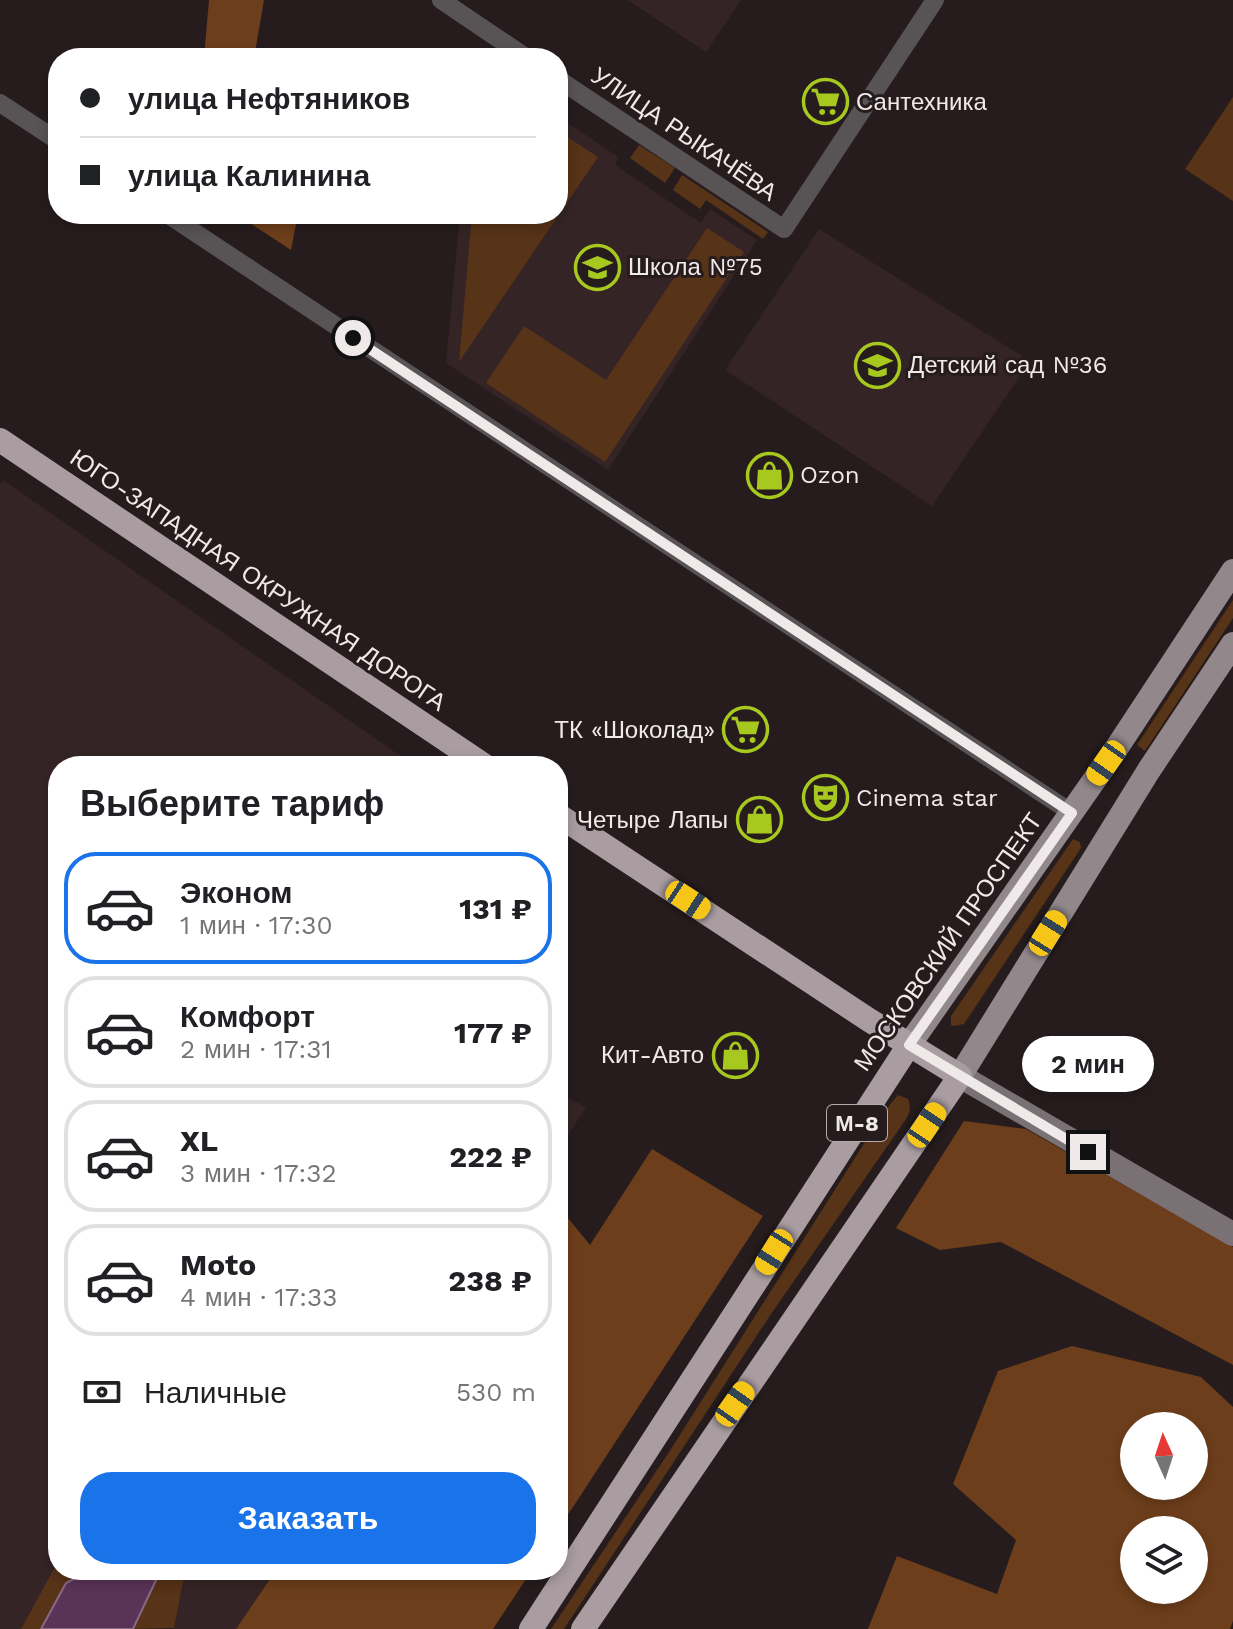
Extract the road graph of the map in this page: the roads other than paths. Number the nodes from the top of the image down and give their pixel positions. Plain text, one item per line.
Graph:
1 (441, 0) edge
2 (935, 0) edge
3 (512, 48) edge
4 (568, 86) edge
5 (0, 103) edge
6 (48, 134) edge
7 (182, 224) edge
8 (0, 440) edge
9 (1233, 571) edge
10 (1233, 644) edge
11 (1116, 749) junction
12 (470, 756) edge
13 (1149, 770) junction
14 (1072, 813) junction
15 (568, 822) edge
16 (1108, 837) junction
17 (909, 1045) junction
18 (960, 1076) junction
19 (1233, 1234) edge
20 (568, 1572) edge
21 (563, 1580) edge
22 (531, 1629) edge
23 (583, 1629) edge

1 - 3 street
2 - 4 street, УЛИЦА РЫКАЧЁВА
5 - 6 street
7 - 14 street
8 - 12 highway, ЮГО-ЗАПАДНАЯ ОКРУЖНАЯ ДОРОГА
9 - 11 main road, МОСКОВСКИЙ ПРОСПЕКТ
10 - 13 main road
11 - 13 main road
11 - 14 main road, МОСКОВСКИЙ ПРОСПЕКТ
13 - 16 main road
14 - 16 main road
14 - 17 main road, МОСКОВСКИЙ ПРОСПЕКТ
15 - 17 highway
16 - 18 main road
17 - 18 highway
17 - 20 highway, МОСКОВСКИЙ ПРОСПЕКТ / М-8
18 - 19 main road
18 - 23 highway, М-8
21 - 22 highway, МОСКОВСКИЙ ПРОСПЕКТ / М-8

